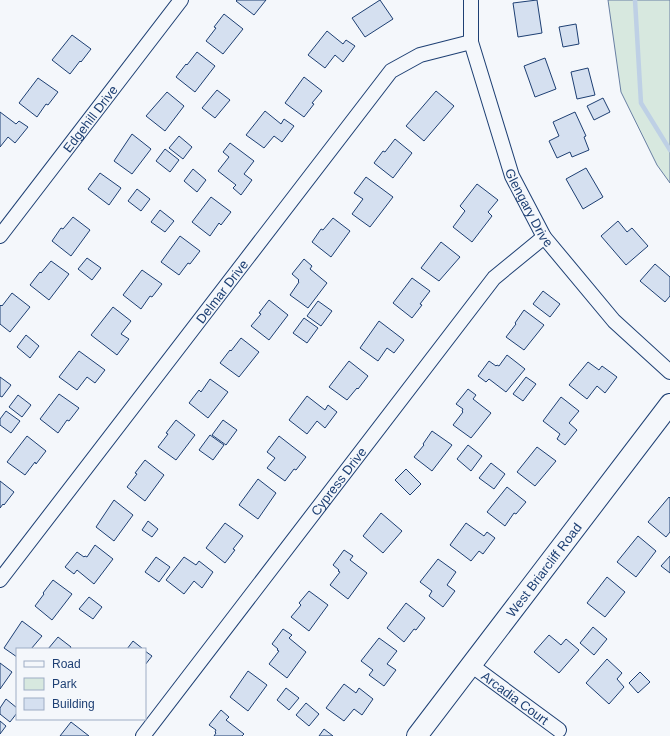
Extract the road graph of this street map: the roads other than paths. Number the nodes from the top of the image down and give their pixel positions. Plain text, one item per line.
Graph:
1 (181, 0) edge
2 (471, 0) edge
3 (471, 42) junction
4 (0, 236) edge
5 (544, 237) junction
6 (670, 372) edge
7 (670, 404) edge
8 (0, 580) edge
9 (471, 665) junction
10 (559, 730) dead end
11 (142, 736) edge
12 (417, 736) edge

1 - 4 street, Edgehill Drive
2 - 3 street, Glengary Drive
3 - 5 street, Glengary Drive
3 - 8 street, Delmar Drive
5 - 6 street, Glengary Drive
5 - 11 street, Cypress Drive
7 - 9 street, West Briarcliff Road
9 - 10 street, Arcadia Court
9 - 12 street, West Briarcliff Road

